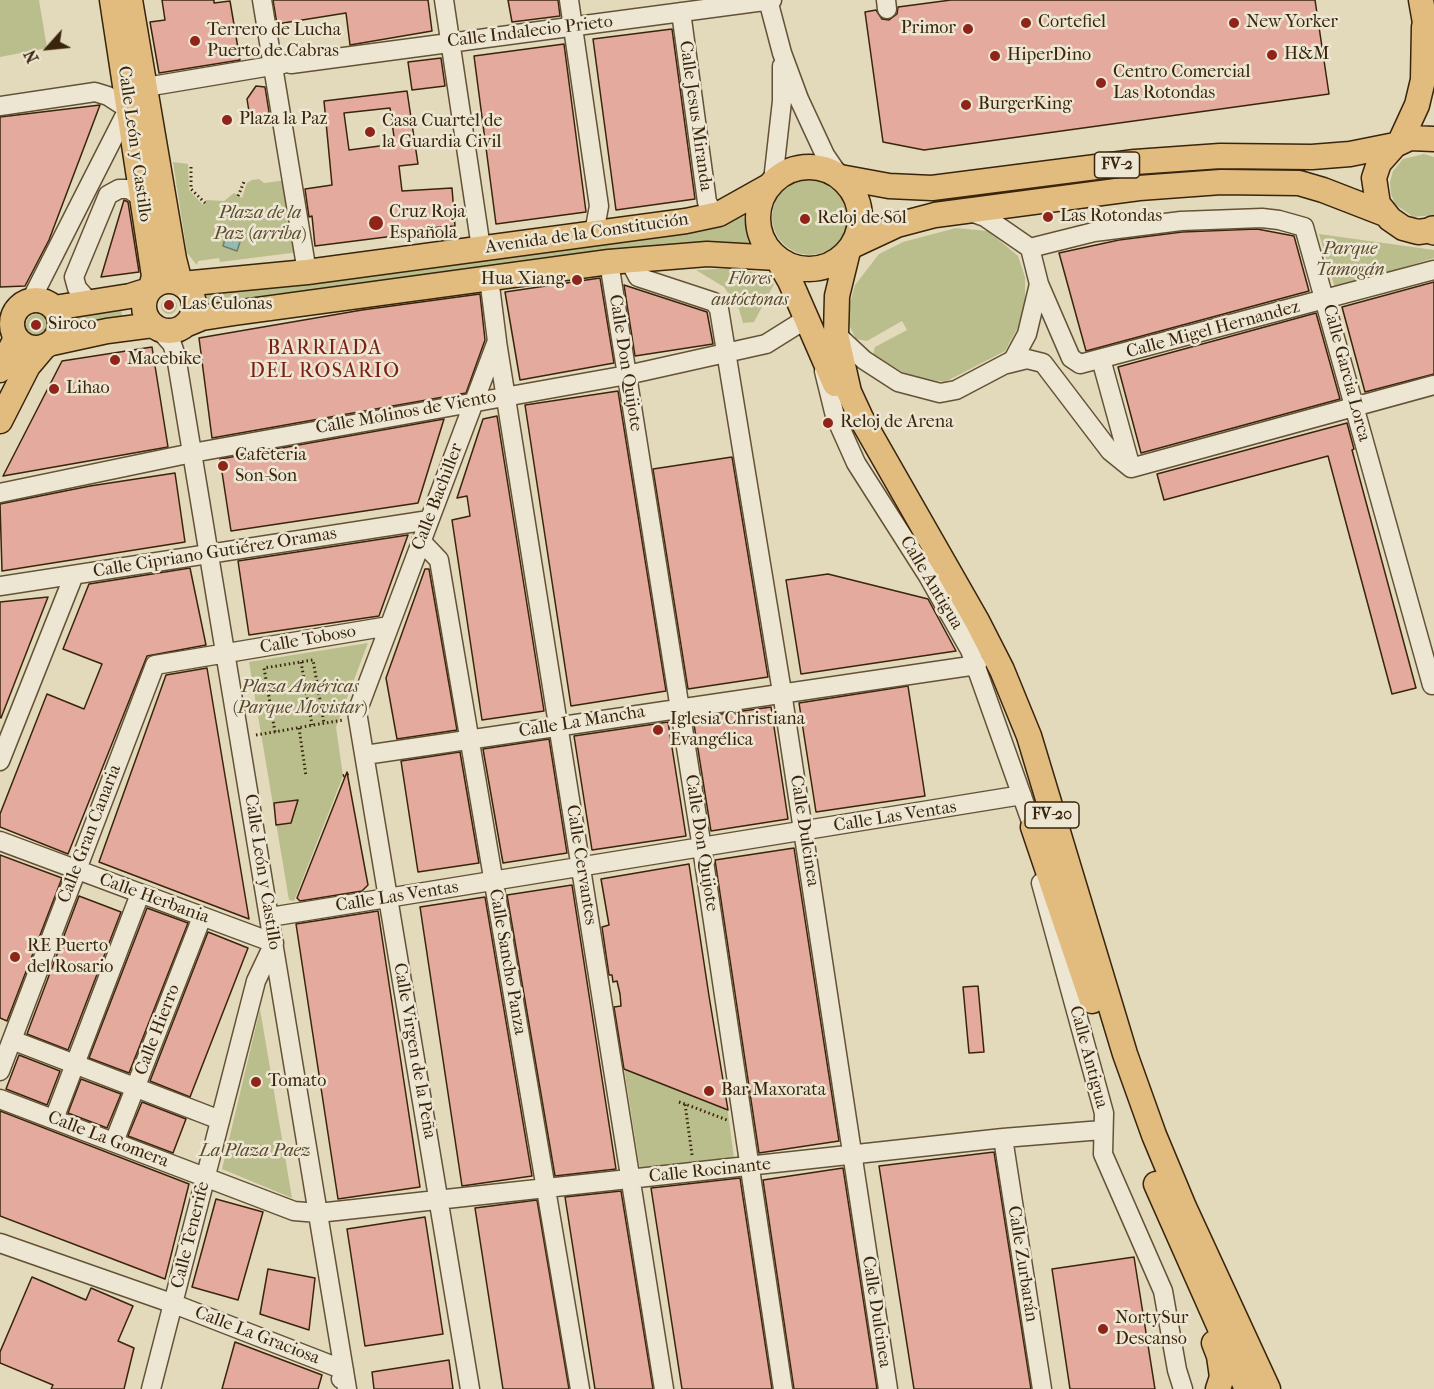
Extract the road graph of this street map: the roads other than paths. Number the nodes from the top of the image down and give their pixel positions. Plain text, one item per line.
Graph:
1 (112, 0) edge
2 (130, 0) edge
3 (262, 0) edge
4 (444, 0) edge
5 (569, 0) edge
6 (770, 0) edge
7 (1421, 0) edge
8 (681, 12) junction
9 (573, 26) junction
10 (1424, 27) junction
11 (450, 42) junction
12 (782, 53) junction
13 (283, 65) junction
14 (1434, 66) edge
15 (146, 87) junction
16 (0, 105) edge
17 (128, 109) junction
18 (1434, 139) edge
19 (1397, 143) junction
20 (840, 177) junction
21 (771, 183) junction
22 (143, 199) junction
23 (966, 210) junction
24 (719, 214) junction
25 (1385, 214) junction
26 (1434, 230) edge
27 (594, 233) junction
28 (481, 248) junction
29 (850, 249) junction
30 (1030, 249) junction
31 (777, 258) junction
32 (619, 261) junction
33 (1434, 270) edge
34 (307, 272) junction
35 (489, 278) junction
36 (182, 284) junction
37 (1039, 284) junction
38 (150, 289) junction
39 (1326, 300) junction
40 (90, 303) junction
41 (16, 306) edge
42 (54, 308) junction
43 (806, 319) junction
44 (155, 326) junction
45 (184, 326) junction
46 (8, 340) edge
47 (827, 340) junction
48 (496, 341) junction
49 (49, 345) junction
50 (728, 353) junction
51 (176, 356) junction
52 (1101, 360) junction
53 (1007, 364) junction
54 (0, 370) edge
55 (627, 375) junction
56 (1434, 385) edge
57 (507, 395) junction
58 (476, 400) junction
59 (1355, 406) junction
60 (0, 421) edge
61 (512, 428) junction
62 (192, 453) junction
63 (1131, 468) junction
64 (0, 493) edge
65 (429, 520) junction
66 (421, 541) junction
67 (210, 555) junction
68 (74, 575) junction
69 (0, 586) edge
70 (389, 626) junction
71 (226, 655) junction
72 (976, 665) junction
73 (1432, 685) dead end
74 (783, 692) junction
75 (680, 707) junction
76 (350, 716) joint
77 (558, 726) junction
78 (469, 739) junction
79 (365, 754) junction
80 (0, 761) edge
81 (1022, 795) junction
82 (1033, 827) joint
83 (804, 832) junction
84 (0, 842) edge
85 (702, 848) junction
86 (1034, 859) dead end
87 (581, 867) junction
88 (77, 870) junction
89 (494, 881) junction
90 (140, 894) junction
91 (388, 898) junction
92 (202, 917) junction
93 (270, 917) junction
94 (274, 943) junction
95 (12, 1040) junction
96 (75, 1064) junction
97 (0, 1071) edge
98 (136, 1088) junction
99 (0, 1099) edge
100 (54, 1119) junction
101 (220, 1120) junction
102 (1134, 1127) junction
103 (1102, 1130) junction
104 (1003, 1138) junction
105 (114, 1142) junction
106 (852, 1155) junction
107 (749, 1167) junction
108 (206, 1177) junction
109 (630, 1179) junction
110 (546, 1188) junction
111 (439, 1200) junction
112 (1184, 1207) junction
113 (318, 1213) junction
114 (1176, 1233) junction
115 (0, 1243) edge
116 (174, 1304) junction
117 (344, 1370) junction
118 (1243, 1386) edge
119 (151, 1389) edge
120 (338, 1389) edge
121 (347, 1389) edge
122 (470, 1389) edge
123 (580, 1389) edge
124 (664, 1389) edge
125 (783, 1389) edge
126 (888, 1389) edge
127 (1042, 1389) edge
128 (1184, 1389) edge
129 (1218, 1389) edge
130 (1268, 1389) edge

1 - 17 main road, Calle León y Castillo
2 - 15 main road, Calle León y Castillo
3 - 13 street
4 - 11 street
5 - 9 street
6 - 8 street, Calle Indalecio Prieto
6 - 12 street
7 - 10 main road
8 - 9 street, Calle Indalecio Prieto
8 - 24 street, Calle Jesus Miranda
9 - 11 street, Calle Indalecio Prieto
9 - 27 street
10 - 14 main road
10 - 19 main road
11 - 13 street, Calle Indalecio Prieto
11 - 28 street
12 - 20 street
12 - 21 street
13 - 15 street, Calle Indalecio Prieto
13 - 34 street
15 - 36 main road, Calle León y Castillo
16 - 17 street
17 - 22 main road, Calle León y Castillo
17 - 41 street
18 - 19 main road, FV-2
19 - 20 main road, FV-2
19 - 25 main road
20 - 21 main road
20 - 29 main road
21 - 24 main road, Avenida de la Constitución
21 - 31 main road
22 - 38 main road, Calle León y Castillo
22 - 40 street
23 - 25 main road, FV-2
23 - 29 main road, FV-2
23 - 30 street
24 - 27 main road, Avenida de la Constitución
25 - 26 main road, FV-2
27 - 28 main road, Avenida de la Constitución
28 - 34 main road, Avenida de la Constitución
29 - 31 main road
29 - 47 main road, FV-20
30 - 37 street
30 - 39 street, Calle Garcia Lorca
31 - 32 main road, Avenida de la Constitución
31 - 43 main road, FV-20
32 - 35 main road, Avenida de la Constitución
32 - 50 street, Calle Dulcinea
32 - 55 street, Calle Don Quijote
33 - 39 street, Calle Migel Hernandez
34 - 36 main road, Avenida de la Constitución
35 - 45 main road, Avenida de la Constitución
35 - 48 street, Calle Bachiller
36 - 38 main road
36 - 45 main road
37 - 52 street, Calle Migel Hernandez
37 - 53 street
38 - 40 main road
38 - 44 main road
39 - 52 street, Calle Migel Hernandez
39 - 59 street, Calle Garcia Lorca
40 - 42 main road
41 - 42 main road
41 - 46 main road
42 - 49 main road
43 - 47 main road, FV-20
43 - 50 street, Calle Molinos de Viento
44 - 45 main road
44 - 49 main road
44 - 51 street, Calle León y Castillo
45 - 51 street, Calle León y Castillo
46 - 49 main road
46 - 54 main road
47 - 53 street
47 - 72 street, Calle Antigua
47 - 102 main road, FV-20
47 - 112 main road, FV-20
48 - 57 street, Calle Cervantes
48 - 58 street, Calle Bachiller
49 - 60 main road
50 - 55 street, Calle Molinos de Viento
50 - 74 street, Calle Dulcinea
51 - 62 street, Calle León y Castillo
52 - 63 street
53 - 63 street
55 - 57 street, Calle Molinos de Viento
55 - 75 street, Calle Don Quijote
56 - 59 street
57 - 58 street, Calle Molinos de Viento
57 - 61 street, Calle Cervantes
58 - 61 street
58 - 62 street, Calle Molinos de Viento
58 - 65 street, Calle Bachiller
59 - 63 street
59 - 73 street, Calle Garcia Lorca
61 - 77 street, Calle Cervantes
62 - 64 street, Calle Molinos de Viento
62 - 67 street, Calle León y Castillo
65 - 66 street, Calle Bachiller
65 - 67 street, Calle Cipriano Gutiérez Oramas
66 - 70 street, Calle Bachiller
66 - 78 street, Calle Sancho Panza
67 - 68 street, Calle Cipriano Gutiérez Oramas
67 - 71 street, Calle León y Castillo
68 - 69 street, Calle Cipriano Gutiérez Oramas
68 - 80 street
70 - 71 street, Calle Toboso
70 - 76 street, Calle Bachiller
71 - 88 street, Calle Gran Canaria
71 - 93 street, Calle León y Castillo
72 - 74 street, Calle La Mancha
72 - 81 street, Calle Antigua
74 - 75 street, Calle La Mancha
74 - 83 street, Calle Dulcinea
75 - 77 street, Calle La Mancha
75 - 85 street, Calle Don Quijote
76 - 79 street, Calle Virgen de la Peña
77 - 78 street, Calle La Mancha
77 - 87 street, Calle Cervantes
78 - 79 street, Calle La Mancha
78 - 89 street, Calle Sancho Panza
79 - 91 street, Calle Virgen de la Peña
81 - 82 street, Calle Antigua
81 - 83 street, Calle Las Ventas
82 - 102 main road
83 - 85 street, Calle Las Ventas
83 - 106 street, Calle Dulcinea
84 - 88 street, Calle Herbania
85 - 87 street, Calle Las Ventas
85 - 107 street, Calle Don Quijote
86 - 103 street, Calle Antigua
87 - 89 street, Calle Las Ventas
87 - 109 street, Calle Cervantes
88 - 90 street, Calle Herbania
88 - 95 street, Calle Gran Canaria
89 - 91 street, Calle Las Ventas
89 - 110 street, Calle Sancho Panza
90 - 92 street, Calle Herbania
90 - 96 street
91 - 93 street, Calle Las Ventas
91 - 111 street, Calle Virgen de la Peña
92 - 94 street, Calle Herbania
92 - 98 street, Calle Hierro
93 - 94 street, Calle León y Castillo
94 - 101 street, Calle Tenerife
94 - 113 street, Calle León y Castillo
95 - 96 street
95 - 97 street, Calle Gran Canaria
96 - 98 street
96 - 100 street
98 - 101 street
98 - 105 street, Calle Hierro
99 - 100 street, Calle La Gomera
100 - 105 street, Calle La Gomera
101 - 108 street, Calle Tenerife
102 - 114 main road, FV-20
103 - 104 street, Calle Rocinante
103 - 128 street, Calle Antigua
104 - 106 street, Calle Rocinante
104 - 127 street, Calle Zurbarán
105 - 108 street, Calle La Gomera
106 - 107 street, Calle Rocinante
106 - 126 street, Calle Dulcinea
107 - 109 street, Calle Rocinante
107 - 125 street, Calle Don Quijote
108 - 113 street, Calle La Gomera
108 - 116 street, Calle Tenerife
109 - 110 street, Calle Rocinante
109 - 124 street, Calle Cervantes
110 - 111 street, Calle Rocinante
110 - 123 street, Calle Sancho Panza
111 - 113 street, Calle Rocinante
111 - 122 street, Calle Virgen de la Peña
112 - 118 main road
112 - 130 main road, FV-20
113 - 117 street, Calle León y Castillo
114 - 118 main road, FV-20
114 - 129 main road
115 - 116 street, Calle La Graciosa
116 - 117 street, Calle La Graciosa
116 - 119 street, Calle Tenerife
117 - 120 street
117 - 121 street, Calle León y Castillo

